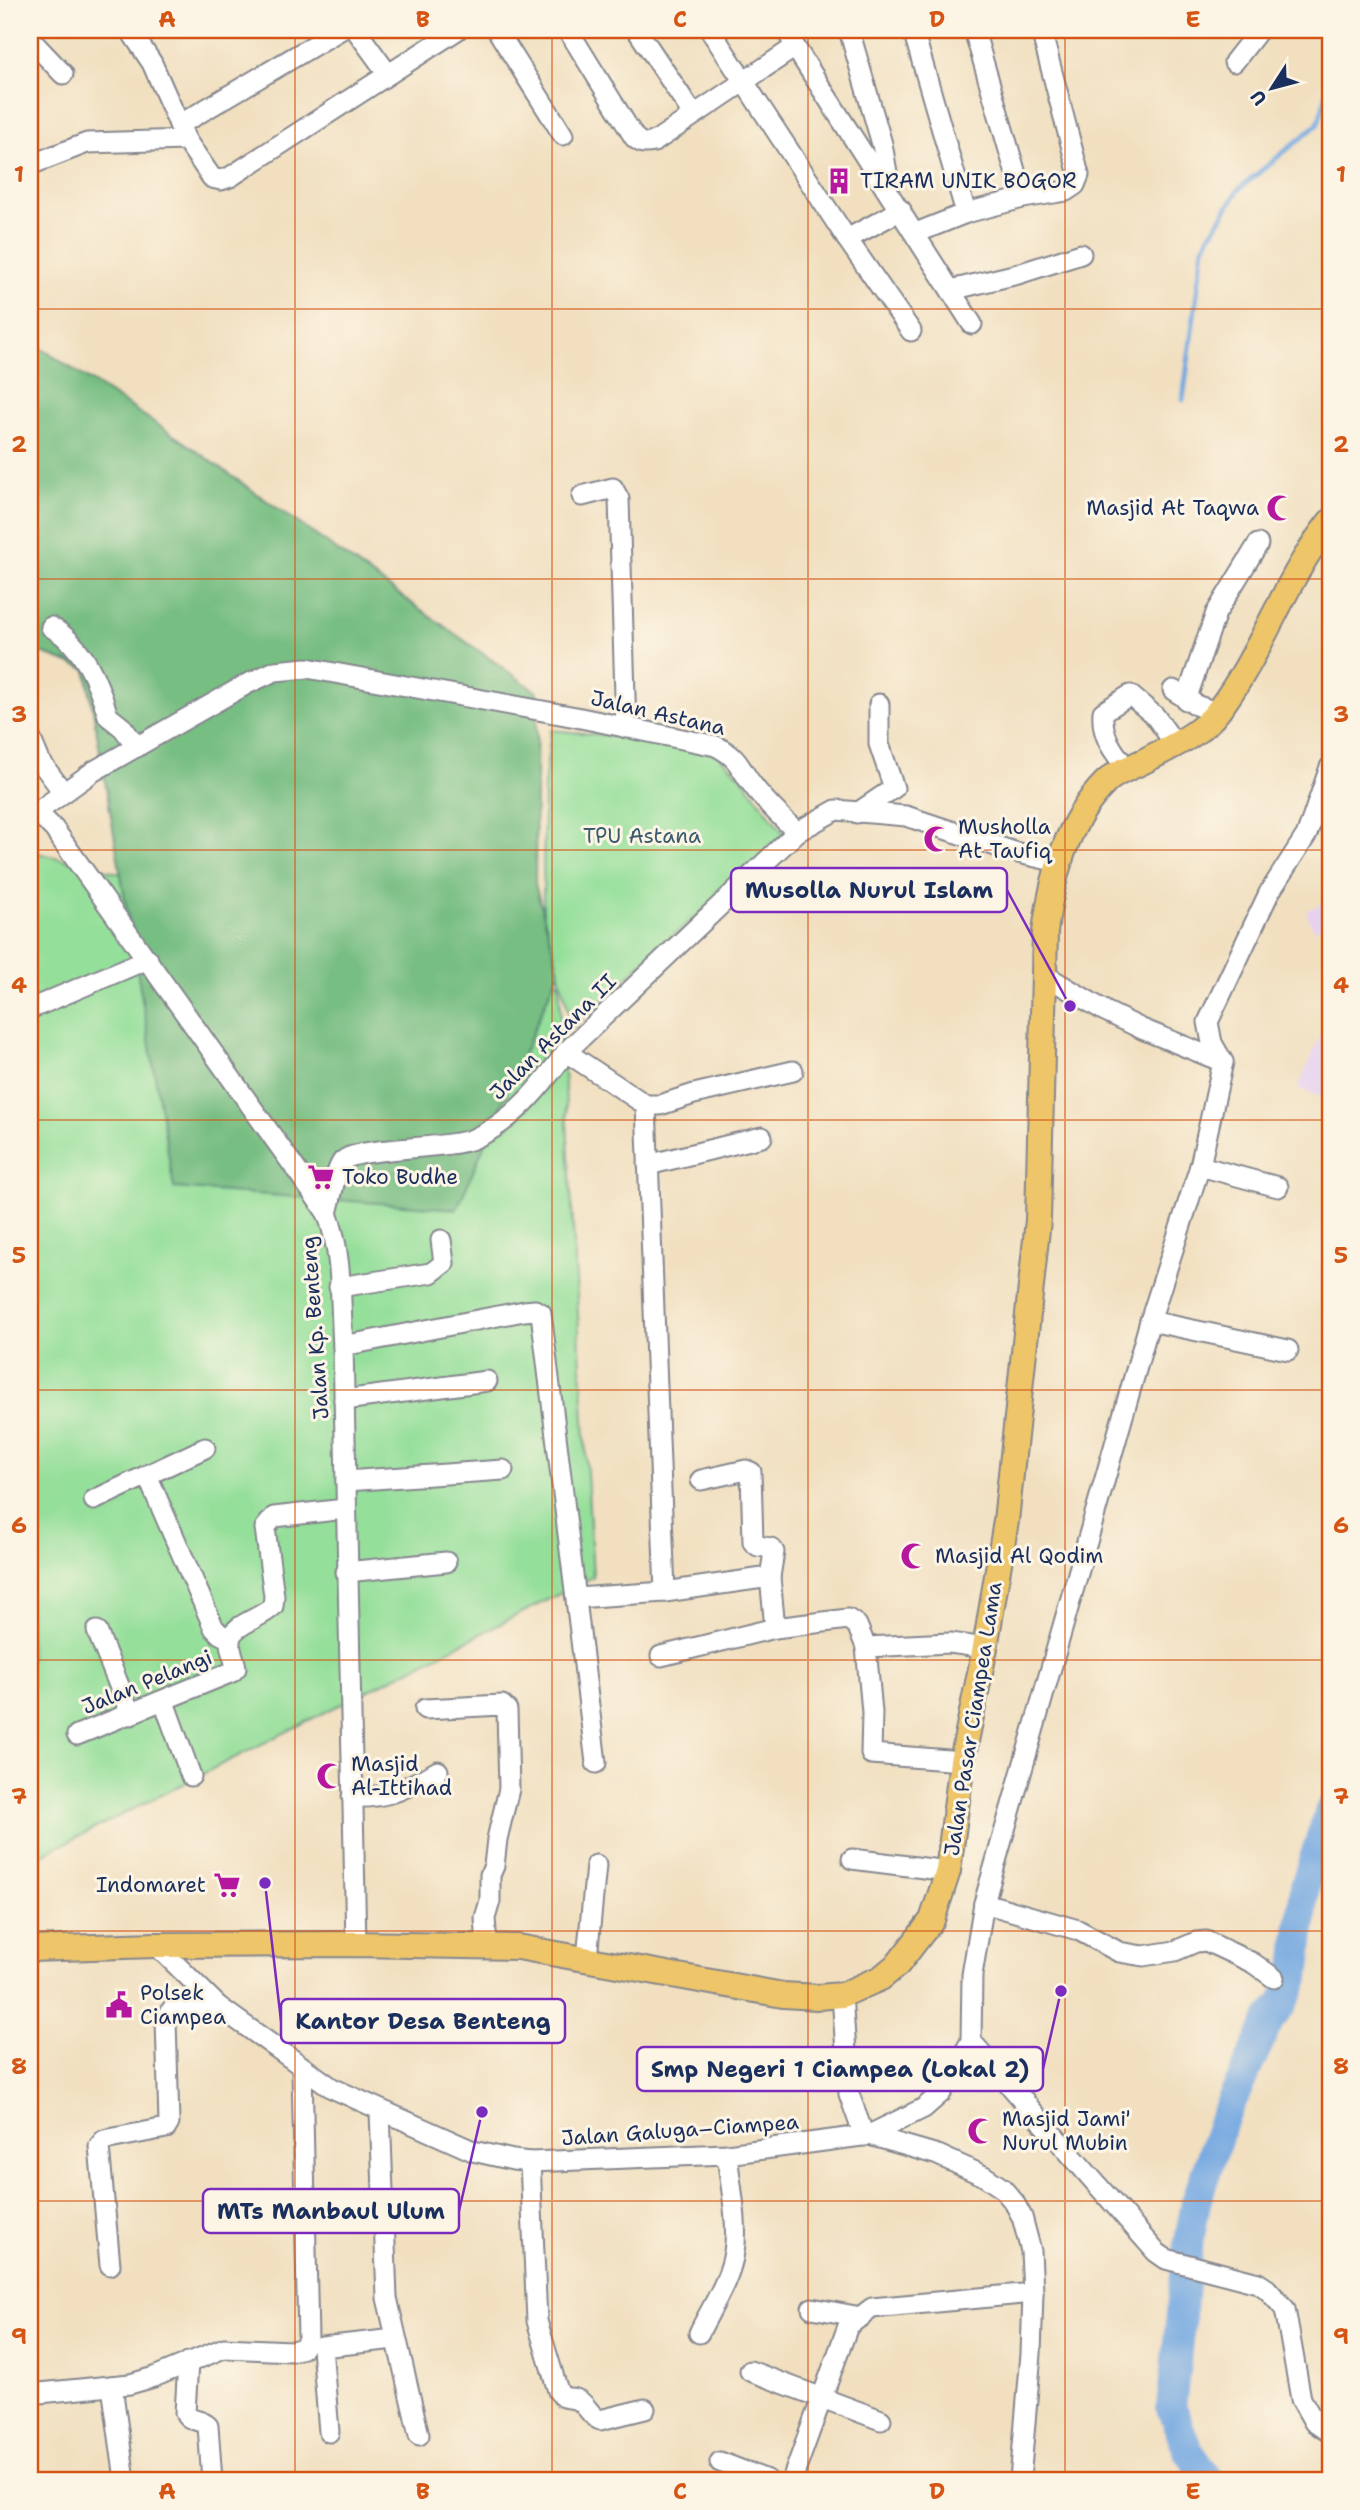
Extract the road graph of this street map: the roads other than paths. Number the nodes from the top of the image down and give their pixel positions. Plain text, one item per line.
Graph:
1 (130, 30) edge
2 (340, 30) edge
3 (356, 30) edge
4 (457, 30) edge
5 (497, 30) edge
6 (568, 30) edge
7 (637, 30) edge
8 (710, 30) edge
9 (849, 30) edge
10 (913, 30) edge
11 (974, 30) edge
12 (1041, 30) edge
13 (1259, 30) edge
14 (30, 38) edge
15 (791, 38) edge
16 (1234, 62) dead end
17 (63, 74) dead end
18 (388, 74) junction
19 (742, 81) junction
20 (693, 114) junction
21 (183, 133) junction
22 (563, 135) dead end
23 (30, 165) edge
24 (1023, 198) junction
25 (896, 203) junction
26 (966, 213) junction
27 (916, 233) junction
28 (847, 239) junction
29 (1081, 254) dead end
30 (951, 290) junction
31 (972, 324) dead end
32 (911, 331) dead end
33 (582, 496) dead end
34 (1330, 522) edge
35 (1258, 544) dead end
36 (51, 627) dead end
37 (878, 704) dead end
38 (1217, 712) junction
39 (626, 728) junction
40 (30, 737) edge
41 (1175, 744) junction
42 (137, 747) junction
43 (1330, 768) edge
44 (1127, 769) junction
45 (63, 792) junction
46 (33, 811) edge
47 (857, 813) junction
48 (797, 832) junction
49 (1058, 862) junction
50 (148, 959) junction
51 (1043, 974) junction
52 (30, 1009) edge
53 (566, 1052) junction
54 (1223, 1062) junction
55 (793, 1071) dead end
56 (646, 1105) junction
57 (762, 1137) dead end
58 (648, 1165) junction
59 (1200, 1166) junction
60 (1278, 1187) dead end
61 (327, 1213) junction
62 (441, 1240) dead end
63 (339, 1287) junction
64 (1150, 1321) junction
65 (343, 1346) junction
66 (1288, 1350) dead end
67 (487, 1381) dead end
68 (344, 1401) junction
69 (205, 1448) dead end
70 (503, 1470) dead end
71 (147, 1475) junction
72 (701, 1480) dead end
73 (346, 1481) junction
74 (94, 1500) dead end
75 (345, 1510) junction
76 (446, 1562) dead end
77 (346, 1572) junction
78 (770, 1577) junction
79 (665, 1592) junction
80 (576, 1598) junction
81 (775, 1628) junction
82 (97, 1631) dead end
83 (230, 1639) junction
84 (866, 1647) junction
85 (985, 1648) junction
86 (661, 1656) dead end
87 (164, 1702) junction
88 (425, 1709) dead end
89 (131, 1715) junction
90 (77, 1735) dead end
91 (962, 1761) junction
92 (596, 1763) dead end
93 (438, 1771) dead end
94 (191, 1776) dead end
95 (352, 1797) junction
96 (852, 1859) dead end
97 (596, 1865) dead end
98 (948, 1871) junction
99 (984, 1903) junction
100 (356, 1944) junction
101 (156, 1945) junction
102 (487, 1946) junction
103 (30, 1949) edge
104 (587, 1958) junction
105 (1274, 1979) dead end
106 (842, 1995) junction
107 (218, 2006) junction
108 (971, 2041) junction
109 (302, 2069) junction
110 (380, 2111) junction
111 (866, 2135) junction
112 (727, 2154) junction
113 (530, 2162) junction
114 (110, 2264) dead end
115 (1034, 2293) junction
116 (812, 2308) dead end
117 (861, 2317) junction
118 (699, 2333) dead end
119 (395, 2339) junction
120 (188, 2362) junction
121 (750, 2371) dead end
122 (112, 2386) junction
123 (30, 2394) edge
124 (822, 2399) junction
125 (645, 2409) dead end
126 (881, 2420) dead end
127 (329, 2432) dead end
128 (1330, 2433) edge
129 (419, 2435) dead end
130 (720, 2462) dead end
131 (125, 2480) edge
132 (212, 2480) edge
133 (768, 2480) edge
134 (792, 2480) edge
135 (1020, 2480) edge

1 - 21 street
2 - 21 street
3 - 18 street
4 - 18 street
5 - 22 street
6 - 20 street
7 - 20 street
8 - 19 street
9 - 25 street
10 - 26 street
11 - 24 street
12 - 24 street
13 - 16 street
14 - 17 street
15 - 19 street
15 - 25 street
18 - 21 street
19 - 20 street
19 - 28 street
21 - 23 street
24 - 26 street
25 - 27 street
25 - 28 street
26 - 27 street
27 - 30 street
28 - 32 street
29 - 30 street
30 - 31 street
33 - 39 street
34 - 38 main road, Jalan Pasar Ciampea Lama
35 - 38 street
36 - 42 street
37 - 47 street
38 - 41 main road, Jalan Pasar Ciampea Lama
39 - 42 street, Jalan Astana
39 - 48 street, Jalan Astana
40 - 45 street
41 - 44 main road, Jalan Pasar Ciampea Lama
41 - 44 street
42 - 45 street, Jalan Astana
43 - 54 street
44 - 49 main road, Jalan Pasar Ciampea Lama
45 - 46 street, Jalan Astana
46 - 50 street, Jalan Kp. Benteng
47 - 48 street
47 - 49 street
48 - 53 street, Jalan Astana II
49 - 51 main road, Jalan Pasar Ciampea Lama
50 - 52 street
50 - 61 street, Jalan Kp. Benteng
51 - 54 street
51 - 85 main road, Jalan Pasar Ciampea Lama
53 - 56 street
53 - 61 street, Jalan Astana II
54 - 59 street
55 - 56 street
56 - 58 street
57 - 58 street
58 - 79 street
59 - 60 street
59 - 64 street
61 - 63 street, Jalan Kp. Benteng
62 - 63 street
63 - 65 street, Jalan Kp. Benteng
64 - 66 street
64 - 99 street
65 - 68 street, Jalan Kp. Benteng
65 - 80 street
67 - 68 street
68 - 73 street, Jalan Kp. Benteng
69 - 71 street
70 - 73 street
71 - 74 street
71 - 83 street
72 - 78 street
73 - 75 street, Jalan Kp. Benteng
75 - 77 street, Jalan Kp. Benteng
75 - 83 street, Jalan Pelangi
76 - 77 street
77 - 95 street, Jalan Kp. Benteng
78 - 79 street
78 - 81 street
79 - 80 street
80 - 92 street
81 - 84 street
81 - 86 street
82 - 89 street
83 - 87 street, Jalan Pelangi
84 - 85 street
84 - 91 street
85 - 91 main road, Jalan Pasar Ciampea Lama
87 - 89 street, Jalan Pelangi
87 - 94 street
88 - 102 street
89 - 90 street, Jalan Pelangi
91 - 98 main road, Jalan Pasar Ciampea Lama
93 - 95 street
95 - 100 street, Jalan Kp. Benteng
96 - 98 street
97 - 104 street
98 - 106 main road, Jalan Pasar Ciampea Lama
99 - 105 street
99 - 108 street
100 - 101 main road, Jalan Pasar Ciampea Lama
100 - 102 main road, Jalan Pasar Ciampea Lama
101 - 103 main road, Jalan Pasar Ciampea Lama
101 - 107 street, Jalan Galuga–Ciampea
102 - 104 main road, Jalan Pasar Ciampea Lama
104 - 106 main road, Jalan Pasar Ciampea Lama
106 - 111 street
107 - 109 street, Jalan Galuga–Ciampea
107 - 114 street
108 - 111 street
108 - 128 street
109 - 110 street, Jalan Galuga–Ciampea
109 - 120 street
110 - 113 street, Jalan Galuga–Ciampea
110 - 119 street
111 - 112 street, Jalan Galuga–Ciampea
111 - 115 street, Jalan Galuga–Ciampea
112 - 113 street, Jalan Galuga–Ciampea
112 - 118 street
113 - 125 street
115 - 117 street
115 - 135 street, Jalan Galuga–Ciampea
116 - 117 street
117 - 124 street
119 - 127 street
119 - 129 street
120 - 122 street
120 - 132 street
121 - 124 street
122 - 123 street
122 - 131 street
124 - 126 street
124 - 134 street
130 - 133 street

